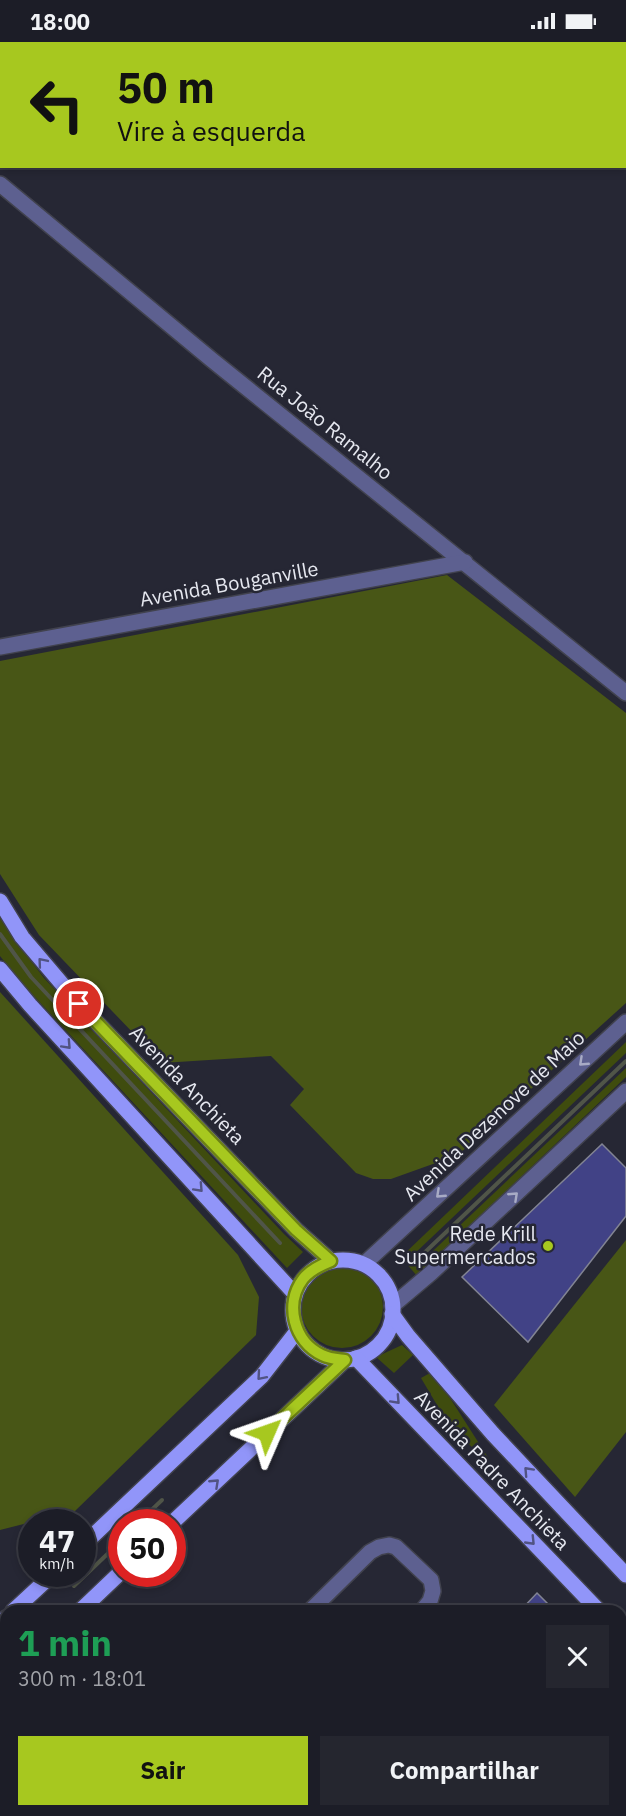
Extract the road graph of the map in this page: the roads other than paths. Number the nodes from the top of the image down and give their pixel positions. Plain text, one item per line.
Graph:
1 (0, 184) edge
2 (465, 562) junction
3 (0, 647) edge
4 (626, 693) edge
5 (0, 901) edge
6 (0, 969) edge
7 (626, 1023) edge
8 (626, 1090) edge
9 (331, 1261) junction
10 (364, 1264) junction
11 (296, 1294) junction
12 (392, 1310) junction
13 (297, 1331) junction
14 (351, 1359) junction
15 (186, 1510) edge
16 (96, 1533) edge
17 (626, 1575) edge
18 (108, 1584) edge
19 (39, 1587) edge
20 (19, 1605) edge
21 (86, 1605) edge
22 (316, 1605) edge
23 (426, 1605) edge
24 (593, 1605) edge

1 - 2 street, Rua João Ramalho
2 - 3 street, Avenida Bouganville
2 - 4 street, Rua João Ramalho
9 -> 5 main road, Avenida Anchieta
6 -> 11 main road
7 -> 10 street, Avenida Dezenove de Maio
12 -> 8 street
9 - 10 main road
9 - 11 main road
10 - 12 main road
11 - 13 main road
12 - 14 main road
17 -> 12 main road, Avenida Padre Anchieta
13 - 14 main road
13 -> 16 main road
15 -> 14 main road
14 -> 24 main road, Avenida Padre Anchieta
18 - 21 main road
19 - 20 main road
22 - 23 street

